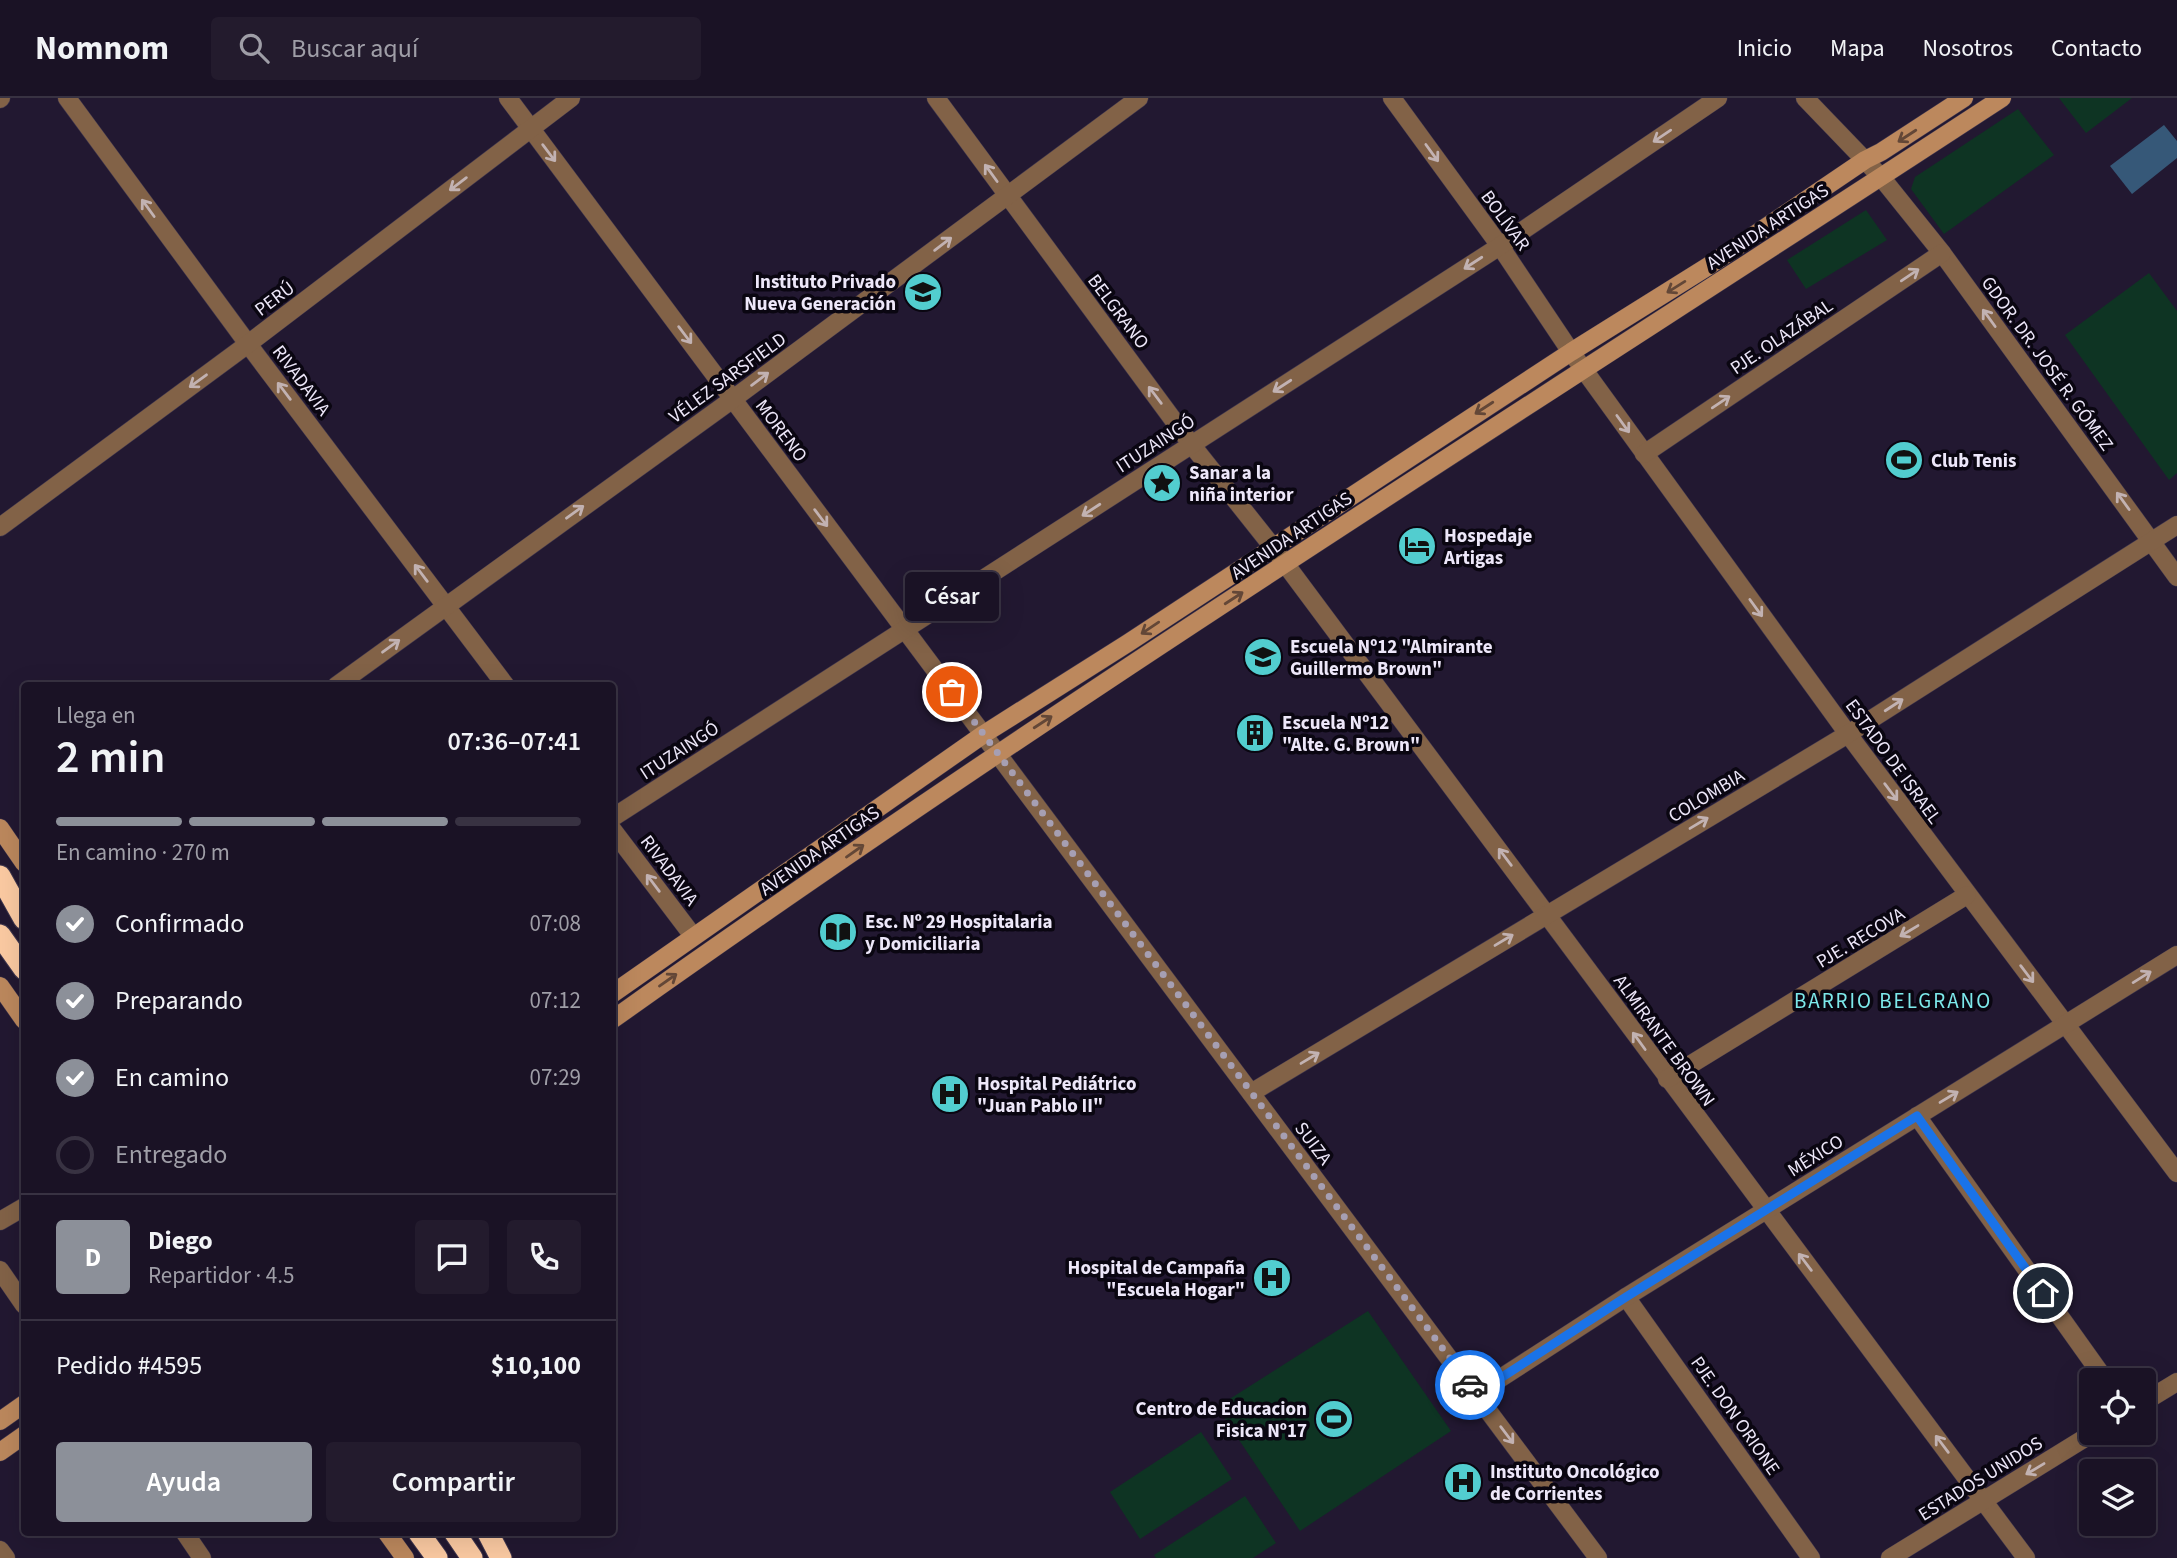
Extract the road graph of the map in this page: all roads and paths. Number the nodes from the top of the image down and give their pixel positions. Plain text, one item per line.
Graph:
1 (67, 98) edge
2 (508, 98) edge
3 (571, 98) edge
4 (936, 98) edge
5 (1139, 98) edge
6 (1392, 98) edge
7 (1718, 98) edge
8 (1805, 98) edge
9 (1964, 98) edge
10 (2002, 98) edge
11 (530, 128) junction
12 (1865, 160) junction
13 (1881, 177) junction
14 (1007, 196) junction
15 (1500, 246) junction
16 (1942, 253) junction
17 (248, 344) junction
18 (1571, 352) junction
19 (1583, 369) junction
20 (733, 399) junction
21 (1191, 444) junction
22 (1644, 454) junction
23 (2177, 525) edge
24 (0, 527) edge
25 (2151, 540) junction
26 (1272, 546) junction
27 (1285, 564) junction
28 (2177, 577) edge
29 (445, 606) junction
30 (904, 631) junction
31 (341, 682) edge
32 (503, 682) edge
33 (984, 734) junction
34 (1848, 734) junction
35 (998, 752) junction
36 (616, 815) edge
37 (0, 828) edge
38 (616, 834) edge
39 (21, 859) edge
40 (0, 876) edge
41 (0, 885) edge
42 (1967, 895) junction
43 (21, 914) edge
44 (1548, 914) junction
45 (21, 915) edge
46 (0, 936) edge
47 (693, 936) junction
48 (2177, 955) edge
49 (21, 965) edge
50 (0, 986) edge
51 (616, 991) edge
52 (21, 1016) edge
53 (616, 1017) edge
54 (2066, 1025) junction
55 (1667, 1079) junction
56 (1251, 1093) junction
57 (1917, 1116) junction
58 (2177, 1173) edge
59 (21, 1209) edge
60 (1766, 1210) junction
61 (0, 1221) edge
62 (0, 1270) edge
63 (1626, 1297) junction
64 (21, 1301) edge
65 (2097, 1368) edge
66 (2177, 1382) edge
67 (1476, 1394) junction
68 (2156, 1395) edge
69 (21, 1406) edge
70 (0, 1421) edge
71 (21, 1437) edge
72 (2079, 1442) edge
73 (0, 1452) edge
74 (1984, 1500) junction
75 (186, 1536) edge
76 (389, 1536) edge
77 (421, 1536) edge
78 (457, 1536) edge
79 (490, 1536) edge
80 (496, 1536) edge
81 (0, 1550) edge
82 (5, 1558) edge
83 (202, 1558) edge
84 (405, 1558) edge
85 (435, 1558) edge
86 (472, 1558) edge
87 (501, 1558) edge
88 (511, 1558) edge
89 (1598, 1558) edge
90 (1811, 1558) edge
91 (1891, 1558) edge
92 (2026, 1558) edge

17 -> 1 street, RIVADAVIA
2 - 11 street, MORENO
3 - 11 street, PERÚ
14 -> 4 street, BELGRANO
5 - 14 street, VÉLEZ SARSFIELD
6 -> 15 street, BOLÍVAR
7 -> 15 street, ITUZAINGÓ
8 - 12 street, GDOR. DR. JOSÉ R. GÓMEZ
9 -> 12 main road, AVENIDA ARTIGAS
10 - 13 main road, AVENIDA ARTIGAS
11 -> 17 street, PERÚ
11 -> 20 street, MORENO
12 - 13 street, GDOR. DR. JOSÉ R. GÓMEZ
12 -> 18 main road, AVENIDA ARTIGAS
13 - 16 street, GDOR. DR. JOSÉ R. GÓMEZ
13 - 19 main road, AVENIDA ARTIGAS
20 -> 14 street, VÉLEZ SARSFIELD
21 -> 14 street, BELGRANO
15 - 18 street, BOLÍVAR
15 -> 21 street, ITUZAINGÓ
22 -> 16 street, PJE. OLAZÁBAL
25 -> 16 street, GDOR. DR. JOSÉ R. GÓMEZ
17 -> 24 street, PERÚ
29 -> 17 street, RIVADAVIA
18 - 19 street, BOLÍVAR
18 -> 26 main road, AVENIDA ARTIGAS
19 -> 22 street, ESTADO DE ISRAEL
19 - 27 main road, AVENIDA ARTIGAS
29 -> 20 street, VÉLEZ SARSFIELD
20 -> 30 street, MORENO
21 - 26 street, BELGRANO
21 -> 30 street, ITUZAINGÓ
22 -> 34 street, ESTADO DE ISRAEL
23 - 25 street, COLOMBIA
25 - 28 street, GDOR. DR. JOSÉ R. GÓMEZ
34 -> 25 street, COLOMBIA
26 - 27 street, ALMIRANTE BROWN
26 -> 33 main road, AVENIDA ARTIGAS
35 -> 27 main road, AVENIDA ARTIGAS
44 -> 27 street, ALMIRANTE BROWN
31 -> 29 street, VÉLEZ SARSFIELD
29 - 32 street, RIVADAVIA
30 - 33 street, MORENO
30 - 36 street, ITUZAINGÓ
33 - 35 street, MORENO
33 - 47 main road, AVENIDA ARTIGAS
34 -> 42 street, ESTADO DE ISRAEL
44 -> 34 street, COLOMBIA
53 -> 35 main road, AVENIDA ARTIGAS
35 - 56 street, SUIZA
37 - 39 main road
47 -> 38 street, RIVADAVIA
40 - 43 highway
41 - 45 highway
42 -> 54 street, ESTADO DE ISRAEL
42 -> 55 street, PJE. RECOVA
55 -> 44 street, ALMIRANTE BROWN
56 -> 44 street, COLOMBIA
46 - 49 highway
47 - 51 main road, AVENIDA ARTIGAS
54 -> 48 street, MÉXICO
50 - 52 main road
57 -> 54 street, MÉXICO
54 - 58 street, ESTADO DE ISRAEL
55 - 60 street, ALMIRANTE BROWN
56 - 67 street, SUIZA
57 - 60 street, MÉXICO
57 - 65 street
59 - 61 street
60 - 63 street, MÉXICO
74 -> 60 street, ALMIRANTE BROWN
62 - 64 street
63 - 67 street, MÉXICO
63 - 90 street, PJE. DON ORIONE
66 - 68 street
67 -> 89 street, SUIZA
69 - 70 main road
71 - 73 main road
72 -> 74 street, ESTADOS UNIDOS
74 - 91 street, ESTADOS UNIDOS
74 - 92 street, ALMIRANTE BROWN
75 - 83 street
76 - 84 main road
77 - 85 highway
78 - 86 highway
79 - 87 highway
80 - 88 main road
81 - 82 street

